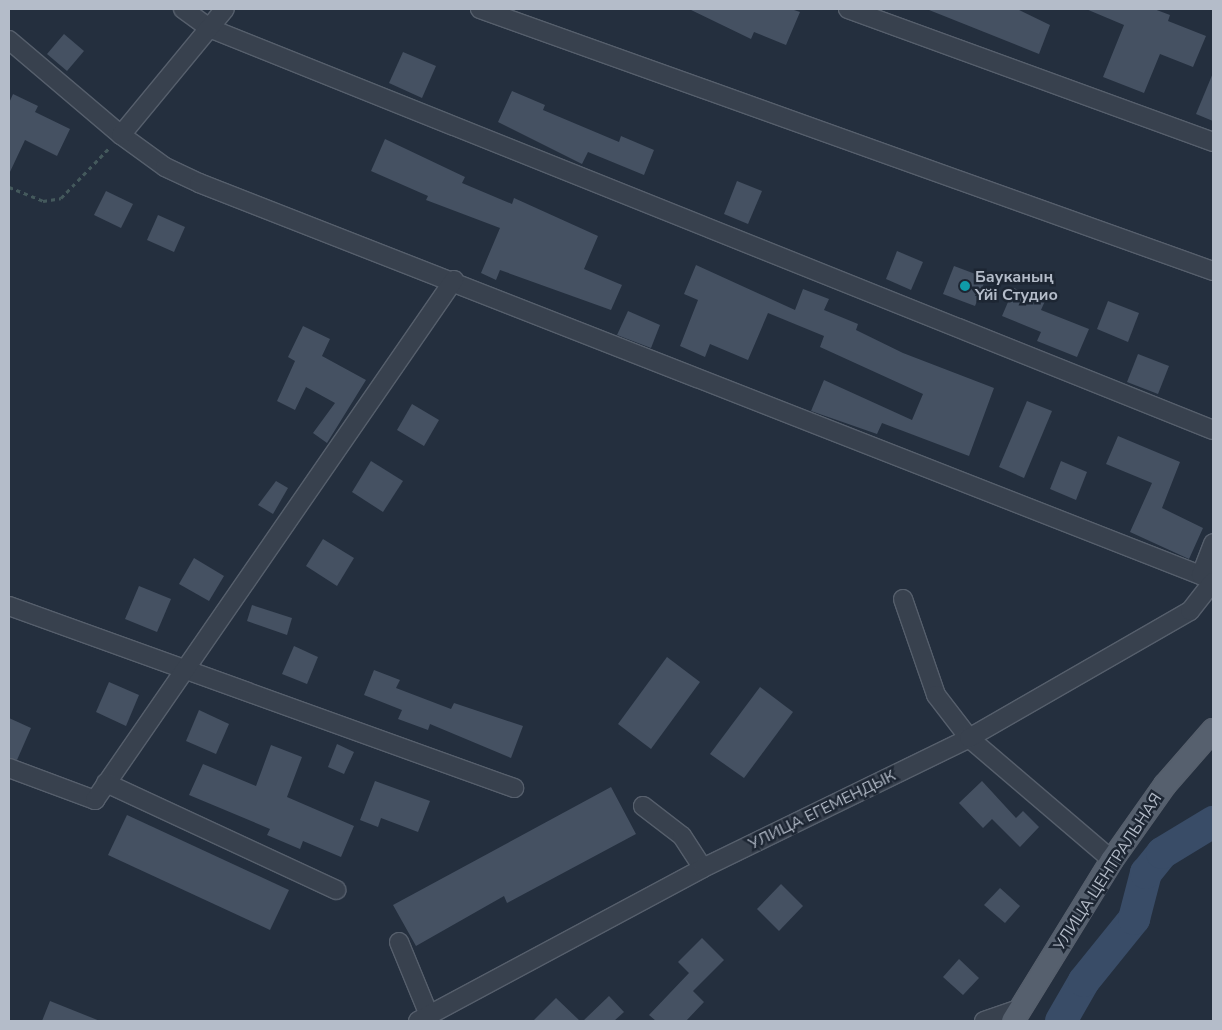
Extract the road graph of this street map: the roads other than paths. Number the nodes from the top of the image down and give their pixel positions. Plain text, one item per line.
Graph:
1 (183, 9) edge
2 (225, 9) edge
3 (480, 9) edge
4 (848, 9) edge
5 (209, 28) junction
6 (9, 40) edge
7 (121, 135) junction
8 (1213, 142) edge
9 (1213, 271) edge
10 (454, 280) junction
11 (1213, 430) edge
12 (1213, 543) edge
13 (1209, 579) edge
14 (903, 600) dead end
15 (9, 606) edge
16 (185, 669) junction
17 (1213, 730) edge
18 (969, 738) junction
19 (9, 768) edge
20 (106, 783) junction
21 (514, 788) dead end
22 (643, 806) dead end
23 (1112, 860) junction
24 (703, 868) junction
25 (336, 890) dead end
26 (399, 942) dead end
27 (1017, 1015) edge
28 (423, 1018) edge
29 (984, 1021) edge

1 - 5 street
2 - 5 street
3 - 9 street
4 - 8 street
5 - 7 street
5 - 11 street
6 - 7 street
7 - 10 street
10 - 13 street
10 - 16 street
12 - 13 street, УЛИЦА ЕГЕМЕНДЫК
13 - 18 street, УЛИЦА ЕГЕМЕНДЫК
14 - 18 street
15 - 16 street
16 - 20 street
16 - 21 street
17 - 23 main road, УЛИЦА ЦЕНТРАЛЬНАЯ
18 - 23 street
18 - 24 street, УЛИЦА ЕГЕМЕНДЫК
19 - 20 street
20 - 25 street
22 - 24 street
23 - 27 main road, УЛИЦА ЦЕНТРАЛЬНАЯ
24 - 28 street, УЛИЦА ЕГЕМЕНДЫК
26 - 28 street
27 - 29 street

